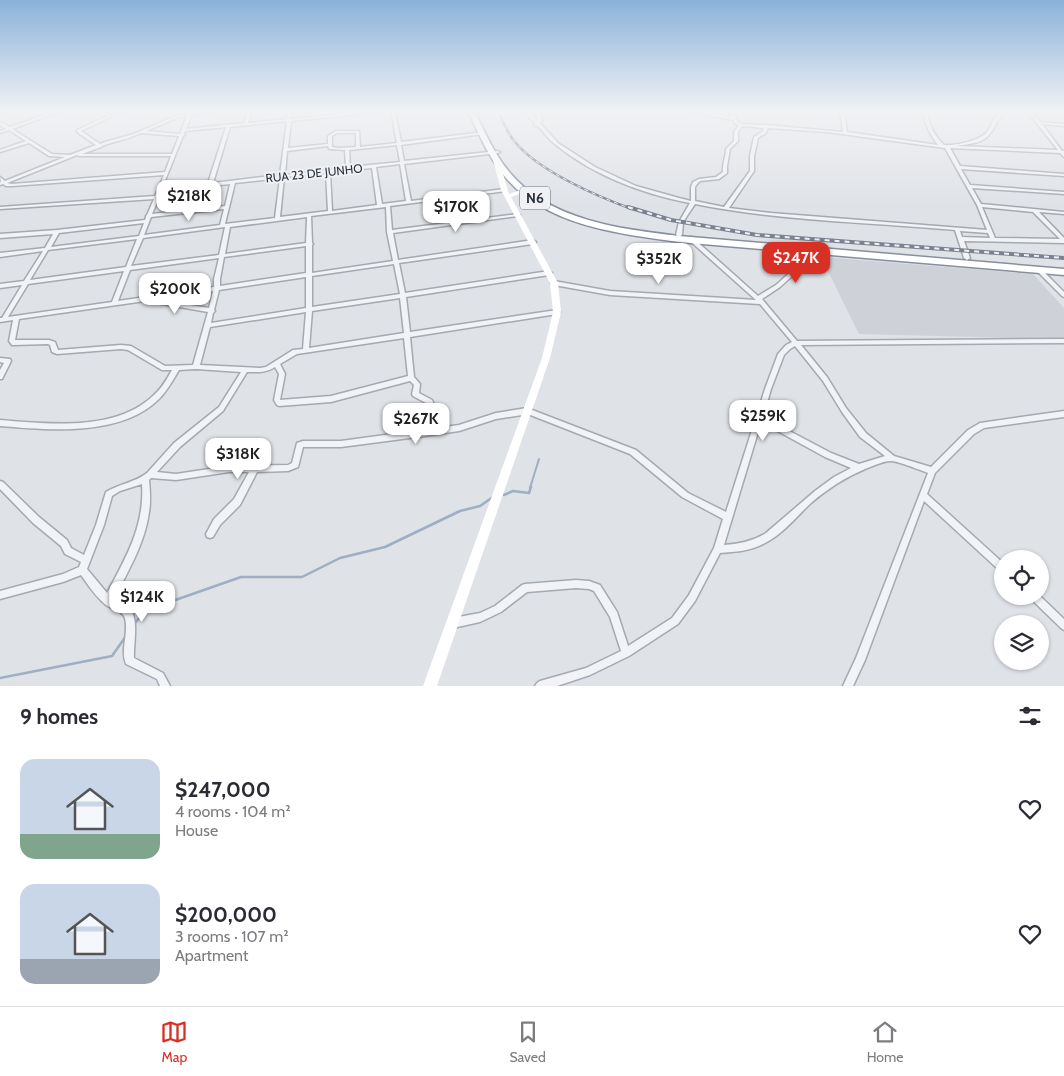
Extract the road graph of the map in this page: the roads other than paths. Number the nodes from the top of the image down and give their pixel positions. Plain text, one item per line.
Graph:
1 (27, 143) edge
2 (32, 143) edge
3 (96, 143) edge
4 (109, 143) edge
5 (179, 143) edge
6 (223, 143) edge
7 (286, 143) edge
8 (358, 143) edge
9 (398, 143) joint
10 (488, 143) edge
11 (490, 143) edge
12 (556, 143) edge
13 (734, 143) edge
14 (755, 143) edge
15 (918, 143) edge
16 (941, 143) edge
17 (963, 143) edge
18 (1055, 144) joint
19 (329, 145) joint
20 (1064, 145) edge
21 (100, 146) junction
22 (947, 147) junction
23 (358, 148) junction
24 (347, 149) junction
25 (285, 150) junction
26 (0, 151) edge
27 (1062, 152) edge
28 (76, 155) junction
29 (173, 155) junction
30 (495, 155) junction
31 (1064, 156) edge
32 (403, 163) junction
33 (374, 166) junction
34 (958, 168) junction
35 (348, 169) junction
36 (328, 171) junction
37 (166, 173) junction
38 (283, 176) junction
39 (1064, 176) edge
40 (0, 178) edge
41 (233, 182) junction
42 (2, 183) edge
43 (210, 185) junction
44 (968, 186) junction
45 (161, 190) junction
46 (524, 191) junction
47 (506, 193) junction
48 (1064, 193) edge
49 (158, 197) junction
50 (410, 202) junction
51 (693, 203) junction
52 (388, 205) junction
53 (979, 205) junction
54 (380, 206) junction
55 (227, 207) junction
56 (0, 208) edge
57 (726, 208) junction
58 (1034, 210) junction
59 (330, 212) junction
60 (1064, 213) edge
61 (518, 215) junction
62 (310, 216) junction
63 (147, 219) junction
64 (277, 220) junction
65 (225, 226) junction
66 (957, 229) junction
67 (57, 232) junction
68 (390, 232) junction
69 (989, 232) junction
70 (679, 235) junction
71 (0, 236) edge
72 (141, 237) junction
73 (691, 239) junction
74 (961, 239) junction
75 (993, 240) junction
76 (533, 242) junction
77 (310, 244) junction
78 (47, 250) junction
79 (818, 250) junction
80 (0, 255) edge
81 (221, 256) junction
82 (967, 258) junction
83 (396, 262) junction
84 (1064, 267) edge
85 (128, 268) junction
86 (1038, 270) junction
87 (1064, 272) edge
88 (309, 276) junction
89 (552, 278) junction
90 (28, 282) junction
91 (0, 286) edge
92 (217, 288) junction
93 (1064, 295) edge
94 (402, 296) junction
95 (141, 299) junction
96 (761, 300) junction
97 (114, 303) junction
98 (309, 310) junction
99 (212, 311) junction
100 (557, 312) junction
101 (16, 318) junction
102 (2, 320) edge
103 (209, 325) junction
104 (407, 336) junction
105 (1064, 341) edge
106 (796, 343) junction
107 (306, 350) junction
108 (0, 360) edge
109 (276, 364) junction
110 (196, 367) junction
111 (176, 369) junction
112 (244, 370) junction
113 (0, 377) edge
114 (411, 378) junction
115 (527, 412) junction
116 (1064, 414) edge
117 (759, 418) junction
118 (0, 423) edge
119 (425, 433) junction
120 (892, 458) junction
121 (857, 467) junction
122 (255, 468) junction
123 (932, 471) junction
124 (147, 477) junction
125 (0, 484) edge
126 (924, 496) junction
127 (728, 517) junction
128 (210, 534) dead end
129 (718, 549) junction
130 (86, 560) junction
131 (994, 560) edge
132 (82, 570) junction
133 (0, 595) edge
134 (108, 601) junction
135 (1043, 605) edge
136 (453, 623) junction
137 (1064, 625) edge
138 (626, 653) junction
139 (165, 686) edge
140 (430, 686) edge
141 (540, 686) edge
142 (848, 686) edge

1 - 26 street
2 - 28 street
3 - 21 street
4 - 21 street
5 - 29 street
6 - 43 street
7 - 25 street
8 - 23 street
9 - 23 street
9 - 32 street
10 - 30 highway, N6
11 - 30 highway, N6
12 - 51 street
13 - 51 street
14 - 57 street
15 - 22 street
16 - 22 street
17 - 22 street
18 - 20 street
18 - 27 street
19 - 24 street
19 - 25 street
21 - 28 street
22 - 27 street
22 - 34 street
23 - 24 street
24 - 35 street
25 - 38 street
27 - 31 street
28 - 29 street
28 - 42 street
29 - 37 street
30 - 32 street, RUA 23 DE JUNHO
30 - 46 highway, N6
30 - 47 street
30 - 70 highway, N6
32 - 33 street, RUA 23 DE JUNHO
32 - 50 street
33 - 35 street, RUA 23 DE JUNHO
33 - 54 street
34 - 39 street
34 - 44 street
35 - 36 street, RUA 23 DE JUNHO
36 - 38 street, RUA 23 DE JUNHO
36 - 59 street
37 - 42 street
37 - 45 street
38 - 41 street, RUA 23 DE JUNHO
38 - 64 street
40 - 42 street
41 - 43 street, RUA 23 DE JUNHO
41 - 55 street
43 - 45 street, RUA 23 DE JUNHO
44 - 48 street
44 - 53 street
45 - 49 street
46 - 47 street
46 - 73 highway, N6
47 - 50 street
47 - 61 street
49 - 56 street
49 - 63 street
50 - 52 street
51 - 57 street
51 - 70 street
52 - 54 street
52 - 68 street
53 - 58 street
53 - 69 street
54 - 59 street
55 - 63 street
55 - 65 street
57 - 66 street
58 - 60 street
58 - 75 street
59 - 62 street
61 - 68 street
61 - 76 street
62 - 64 street
62 - 77 street
63 - 67 street
63 - 72 street
64 - 65 street
65 - 72 street
65 - 81 street
66 - 69 street
66 - 74 street
67 - 71 street
67 - 78 street
68 - 83 street
69 - 75 street
70 - 82 highway, N6
72 - 78 street
72 - 85 street
73 - 79 highway, N6
73 - 96 street
74 - 75 street
74 - 82 street
76 - 83 street
76 - 89 street
77 - 81 street
77 - 88 street
78 - 80 street
78 - 90 street
79 - 86 highway, N6
79 - 96 street
81 - 85 street
81 - 92 street
82 - 84 highway, N6
83 - 88 street
83 - 94 street
85 - 90 street
85 - 97 street
86 - 87 highway, N6
86 - 93 street
88 - 92 street
88 - 98 street
89 - 94 street
89 - 96 street
89 - 100 street
90 - 91 street
90 - 102 street
92 - 95 street
92 - 99 street
94 - 98 street
94 - 104 street
95 - 97 street
95 - 99 street
96 - 106 street
97 - 101 street
98 - 103 street
98 - 107 street
99 - 103 street
100 - 104 street
100 - 115 street
101 - 102 street
101 - 111 street
103 - 110 street
104 - 107 street
104 - 114 street
105 - 106 street
106 - 117 street
106 - 120 street
107 - 109 street
108 - 113 street
109 - 112 street
109 - 114 street
110 - 111 street
110 - 112 street
111 - 118 street
112 - 124 street
114 - 119 street
115 - 119 street
115 - 127 street
115 - 136 street
116 - 123 street
117 - 121 street
117 - 127 street
119 - 122 street
120 - 121 street
120 - 123 street
121 - 129 street
122 - 124 street
122 - 128 street
123 - 126 street
124 - 130 street
124 - 134 street
125 - 130 street
126 - 131 street
126 - 142 street
127 - 129 street
129 - 138 street
130 - 132 street
132 - 133 street
132 - 134 street
134 - 139 street
135 - 137 street
136 - 138 street
136 - 140 street
138 - 141 street

